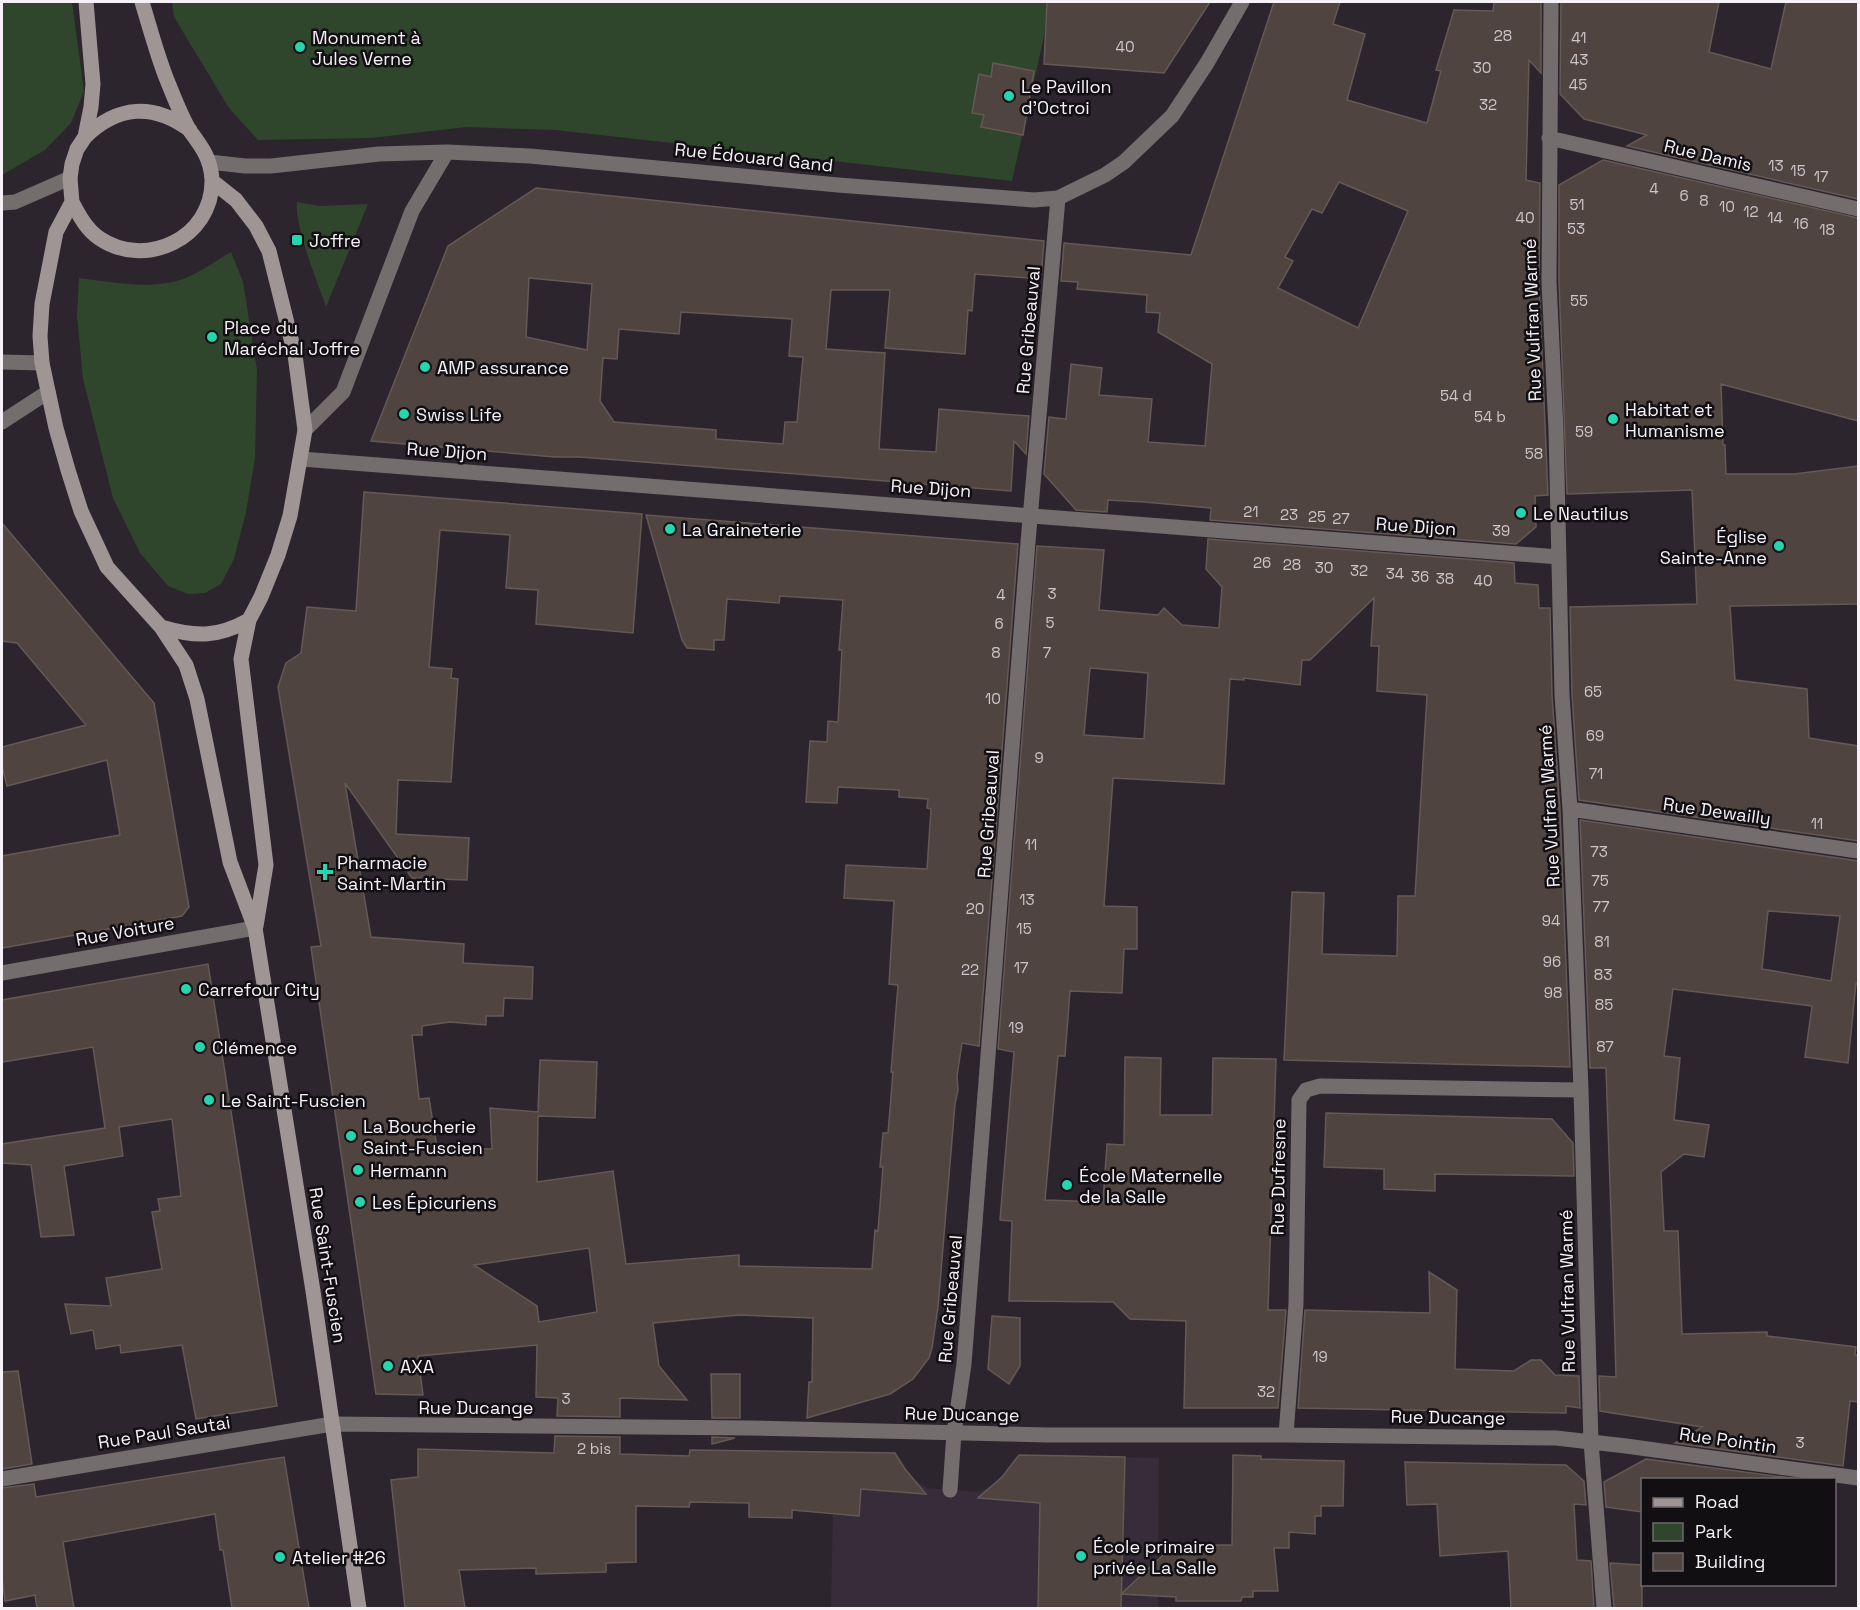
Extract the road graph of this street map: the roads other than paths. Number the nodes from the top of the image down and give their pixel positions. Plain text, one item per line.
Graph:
1 (86, 2) edge
2 (142, 2) edge
3 (1242, 2) edge
4 (1551, 2) edge
5 (190, 130) junction
6 (85, 137) junction
7 (1549, 138) junction
8 (447, 152) junction
9 (209, 162) junction
10 (70, 178) junction
11 (212, 181) junction
12 (1058, 198) junction
13 (72, 202) junction
14 (2, 203) edge
15 (1858, 209) edge
16 (2, 362) edge
17 (42, 363) junction
18 (48, 392) junction
19 (2, 422) edge
20 (305, 430) junction
21 (301, 459) junction
22 (1031, 516) junction
23 (1559, 557) junction
24 (249, 620) junction
25 (161, 627) junction
26 (1570, 810) junction
27 (1858, 850) edge
28 (255, 928) junction
29 (2, 973) edge
30 (1581, 1090) junction
31 (332, 1424) junction
32 (954, 1434) junction
33 (1286, 1435) junction
34 (1591, 1442) junction
35 (1858, 1478) edge
36 (2, 1479) edge
37 (950, 1490) dead end
38 (359, 1608) edge
39 (1604, 1608) edge

1 - 6 main road
2 - 5 main road
3 - 12 street
4 - 7 street, Rue Vulfran Warmé
5 - 6 main road
5 - 9 main road
6 - 10 main road
7 - 15 street, Rue Damis
7 - 23 street, Rue Vulfran Warmé
8 - 9 street, Rue Édouard Gand
8 - 12 street, Rue Édouard Gand
8 - 20 street
9 - 11 main road
10 - 13 main road
10 - 14 street
11 - 13 main road
11 - 20 main road
12 - 22 street, Rue Gribeauval
13 - 17 main road
16 - 17 street
17 - 18 main road
18 - 19 street
18 - 25 main road
20 - 21 main road
21 - 22 street, Rue Dijon
21 - 24 main road
22 - 23 street, Rue Dijon
22 - 32 street, Rue Gribeauval
23 - 26 street, Rue Vulfran Warmé
24 - 25 main road
24 - 28 main road, Rue Saint-Fuscien
25 - 28 main road, Rue Saint-Fuscien
26 - 27 street, Rue Dewailly
26 - 30 street, Rue Vulfran Warmé
28 - 29 street, Rue Voiture
28 - 31 main road, Rue Saint-Fuscien
30 - 33 street, Rue Dufresne
30 - 34 street, Rue Vulfran Warmé
31 - 32 street, Rue Ducange
31 - 36 street, Rue Paul Sautai
31 - 38 main road, Rue Saint-Fuscien
32 - 33 street, Rue Ducange
32 - 37 street, Rue Gribeauval
33 - 34 street, Rue Ducange
34 - 35 street, Rue Pointin
34 - 39 street, Rue Vulfran Warmé

